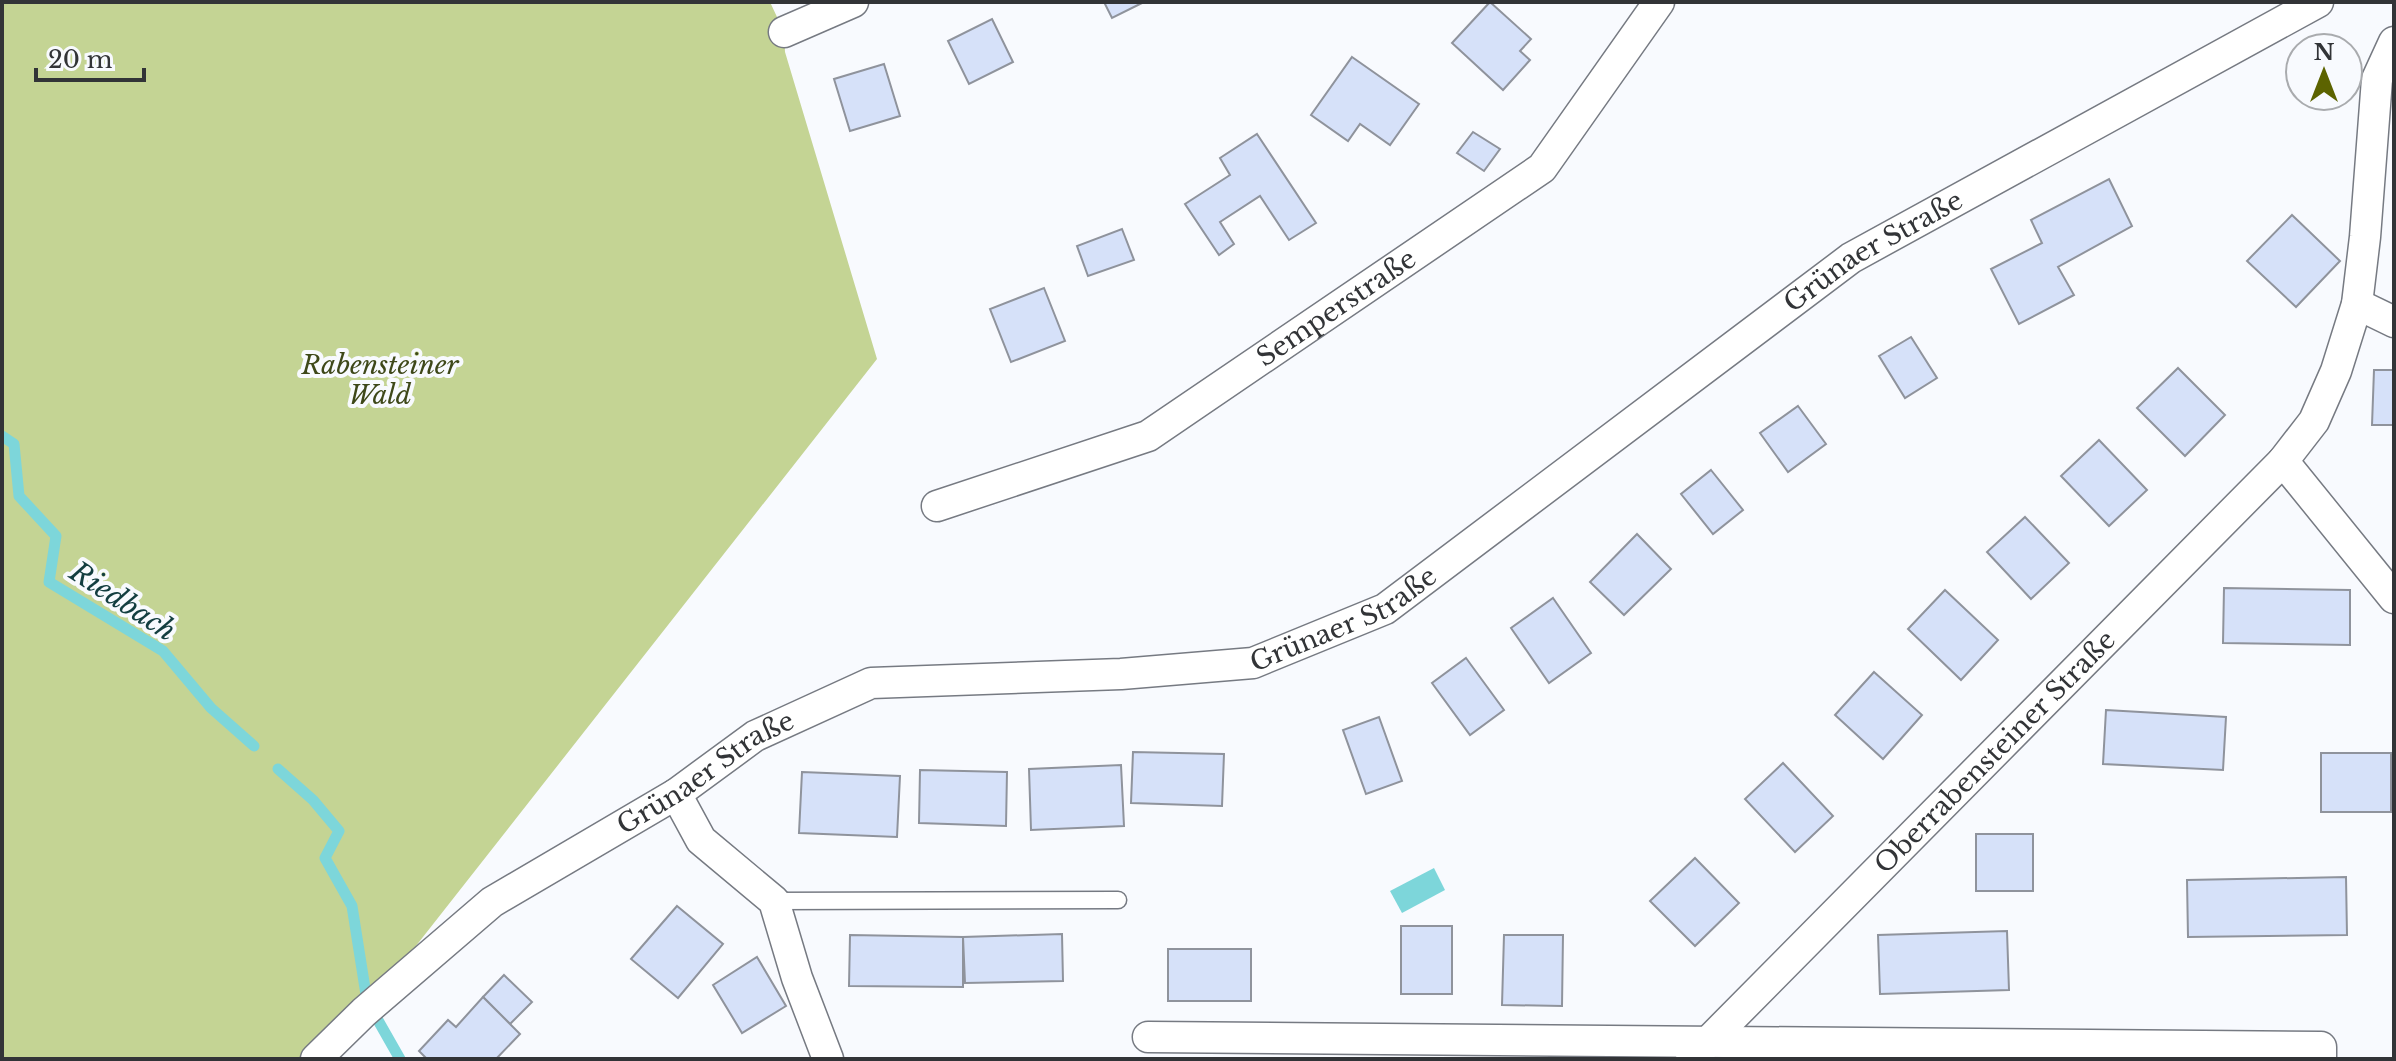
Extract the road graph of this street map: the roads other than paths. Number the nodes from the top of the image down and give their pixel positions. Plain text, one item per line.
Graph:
1 (853, 2) edge
2 (1659, 2) edge
3 (2318, 2) edge
4 (784, 32) dead end
5 (2394, 42) edge
6 (2357, 304) junction
7 (2394, 322) edge
8 (2283, 461) junction
9 (937, 506) dead end
10 (2394, 598) edge
11 (676, 794) junction
12 (1118, 900) dead end
13 (774, 901) junction
14 (1148, 1037) dead end
15 (1699, 1051) edge
16 (2321, 1053) edge
17 (316, 1059) edge
18 (828, 1059) edge

1 - 4 street
2 - 9 street, Semperstraße
3 - 11 street, Grünaer Straße
5 - 6 street, Oberrabensteiner Straße
6 - 7 street
6 - 8 street, Oberrabensteiner Straße
8 - 10 street
8 - 15 street, Oberrabensteiner Straße
11 - 13 street
11 - 17 street, Grünaer Straße
12 - 13 lane
13 - 18 street
14 - 15 street
15 - 16 street

